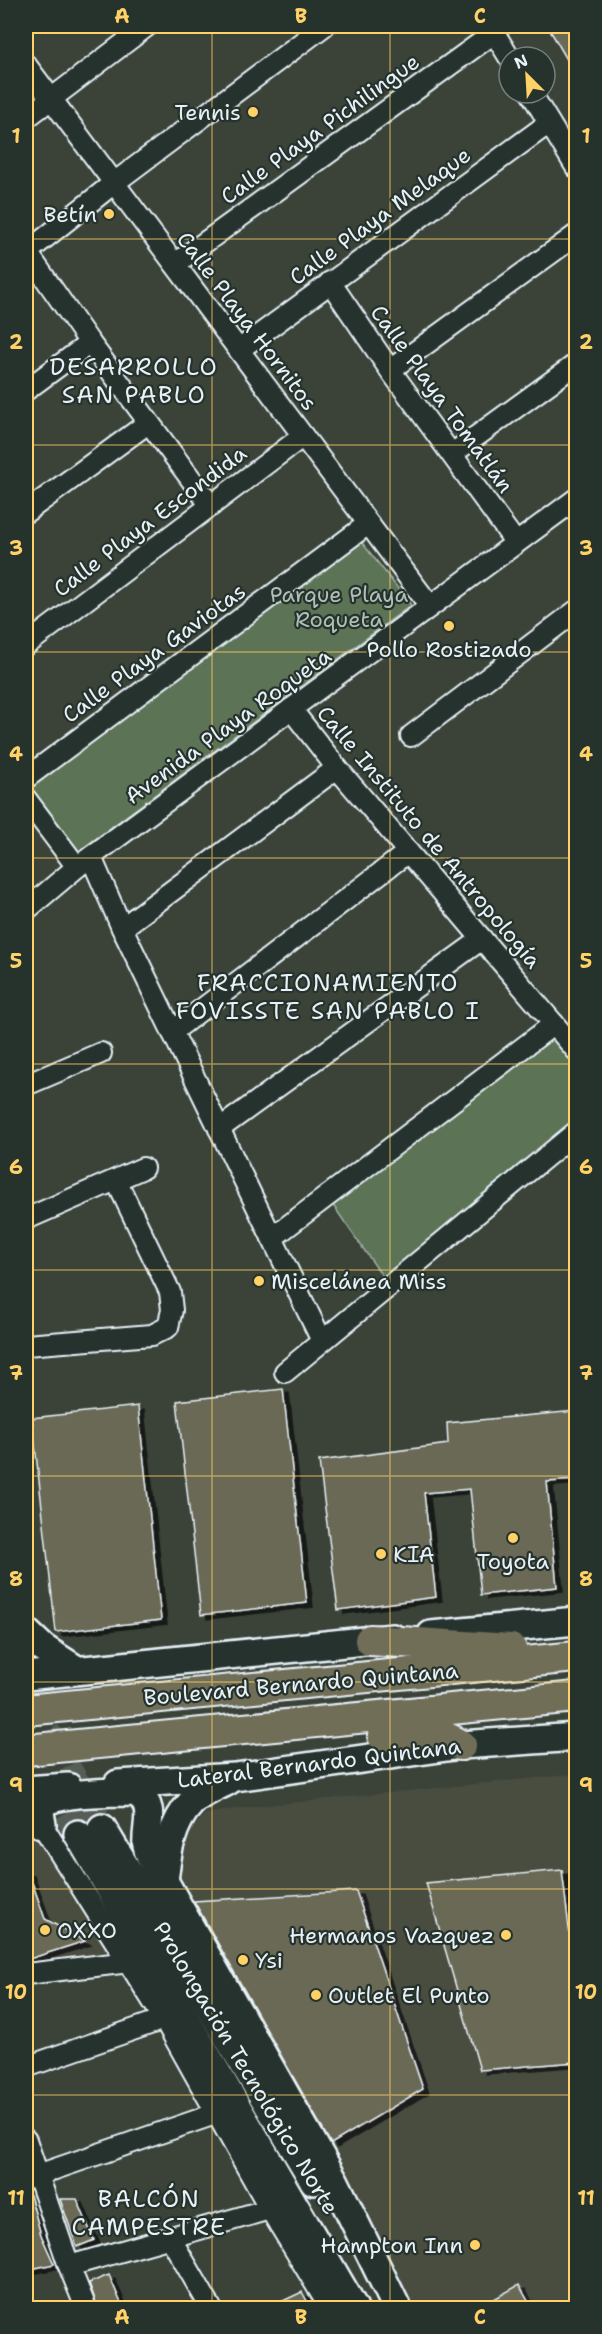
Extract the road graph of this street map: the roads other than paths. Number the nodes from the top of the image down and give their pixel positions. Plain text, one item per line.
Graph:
1 (147, 26) edge
2 (324, 26) edge
3 (492, 29) edge
4 (502, 45) edge
5 (26, 64) edge
6 (52, 98) junction
7 (538, 105) edge
8 (26, 118) edge
9 (549, 123) junction
10 (576, 167) edge
11 (114, 183) junction
12 (576, 235) edge
13 (26, 253) edge
14 (175, 264) junction
15 (330, 282) junction
16 (90, 343) junction
17 (240, 349) junction
18 (576, 364) edge
19 (390, 370) junction
20 (26, 390) edge
21 (148, 423) junction
22 (303, 436) junction
23 (452, 454) junction
24 (576, 499) edge
25 (211, 506) junction
26 (26, 512) edge
27 (368, 524) junction
28 (516, 543) junction
29 (430, 606) junction
30 (576, 611) edge
31 (26, 645) edge
32 (291, 710) junction
33 (411, 736) dead end
34 (337, 768) junction
35 (26, 778) edge
36 (26, 799) edge
37 (408, 852) junction
38 (84, 862) junction
39 (26, 910) edge
40 (122, 928) junction
41 (482, 939) junction
42 (554, 1024) junction
43 (172, 1032) junction
44 (576, 1050) edge
45 (101, 1053) dead end
46 (26, 1085) edge
47 (219, 1129) junction
48 (576, 1132) edge
49 (143, 1168) dead end
50 (116, 1180) junction
51 (26, 1219) edge
52 (272, 1238) junction
53 (321, 1341) junction
54 (26, 1345) edge
55 (285, 1372) dead end
56 (576, 1621) edge
57 (26, 1632) edge
58 (370, 1640) junction
59 (576, 1655) edge
60 (77, 1670) junction
61 (26, 1676) edge
62 (576, 1697) edge
63 (26, 1710) edge
64 (188, 1735) junction
65 (576, 1737) edge
66 (461, 1745) junction
67 (26, 1750) edge
68 (235, 1777) junction
69 (26, 1790) edge
70 (34, 1821) edge
71 (164, 1881) junction
72 (130, 1962) junction
73 (26, 1974) edge
74 (164, 2019) junction
75 (26, 2067) edge
76 (218, 2113) junction
77 (26, 2140) edge
78 (31, 2177) edge
79 (270, 2209) junction
80 (171, 2239) junction
81 (69, 2266) junction
82 (87, 2308) edge
83 (211, 2308) edge
84 (330, 2308) edge
85 (354, 2308) edge
86 (391, 2308) edge
87 (397, 2308) edge

1 - 6 street
2 - 11 street
3 - 4 street
3 - 14 street, Calle Playa Pichilingue
5 - 6 street, Calle Playa Hornitos
6 - 8 street
6 - 11 street, Calle Playa Hornitos
7 - 9 street
9 - 10 street
9 - 15 street, Calle Playa Melaque
11 - 13 street
11 - 14 street, Calle Playa Hornitos
12 - 19 street
13 - 16 street
14 - 17 street, Calle Playa Hornitos
15 - 17 street, Calle Playa Melaque
15 - 19 street, Calle Playa Tomatlán
16 - 20 street
16 - 21 street
17 - 22 street, Calle Playa Hornitos
18 - 23 street
19 - 23 street, Calle Playa Tomatlán
21 - 25 street
21 - 26 street
22 - 25 street, Calle Playa Escondida
22 - 27 street, Calle Playa Hornitos
23 - 28 street, Calle Playa Tomatlán
24 - 28 street, Avenida Playa Roqueta
25 - 31 street, Calle Playa Escondida
27 - 29 street, Calle Playa Hornitos
27 - 35 street, Calle Playa Gaviotas
28 - 29 street, Avenida Playa Roqueta
29 - 32 street, Avenida Playa Roqueta
30 - 33 street
32 - 34 street, Calle Instituto de Antropología
32 - 38 street, Avenida Playa Roqueta
34 - 37 street, Calle Instituto de Antropología
34 - 40 street
36 - 38 street
37 - 41 street, Calle Instituto de Antropología
37 - 43 street
38 - 39 street, Avenida Playa Roqueta
38 - 40 street
40 - 43 street
41 - 42 street, Calle Instituto de Antropología
41 - 47 street
42 - 44 street, Calle Instituto de Antropología
42 - 52 street
43 - 47 street
45 - 46 street
47 - 52 street
48 - 53 street
49 - 50 street
50 - 51 street
50 - 54 street
52 - 53 street
53 - 55 street
56 - 58 street
57 - 60 street
58 - 59 main road
58 - 60 street
59 - 63 main road, Boulevard Bernardo Quintana
60 - 61 street
62 - 64 main road, Boulevard Bernardo Quintana
64 - 66 main road
64 - 67 main road, Boulevard Bernardo Quintana
65 - 66 street, Lateral Bernardo Quintana
66 - 68 street, Lateral Bernardo Quintana
68 - 69 street, Lateral Bernardo Quintana
68 - 71 street
70 - 71 street
70 - 72 street
71 - 87 street
72 - 73 street
72 - 74 street
74 - 75 street
74 - 76 street
76 - 78 street
76 - 79 street
77 - 78 street
78 - 81 street
79 - 80 street
79 - 84 street
80 - 81 street
80 - 83 street
81 - 82 street
85 - 86 street, Prolongación Tecnológico Norte

